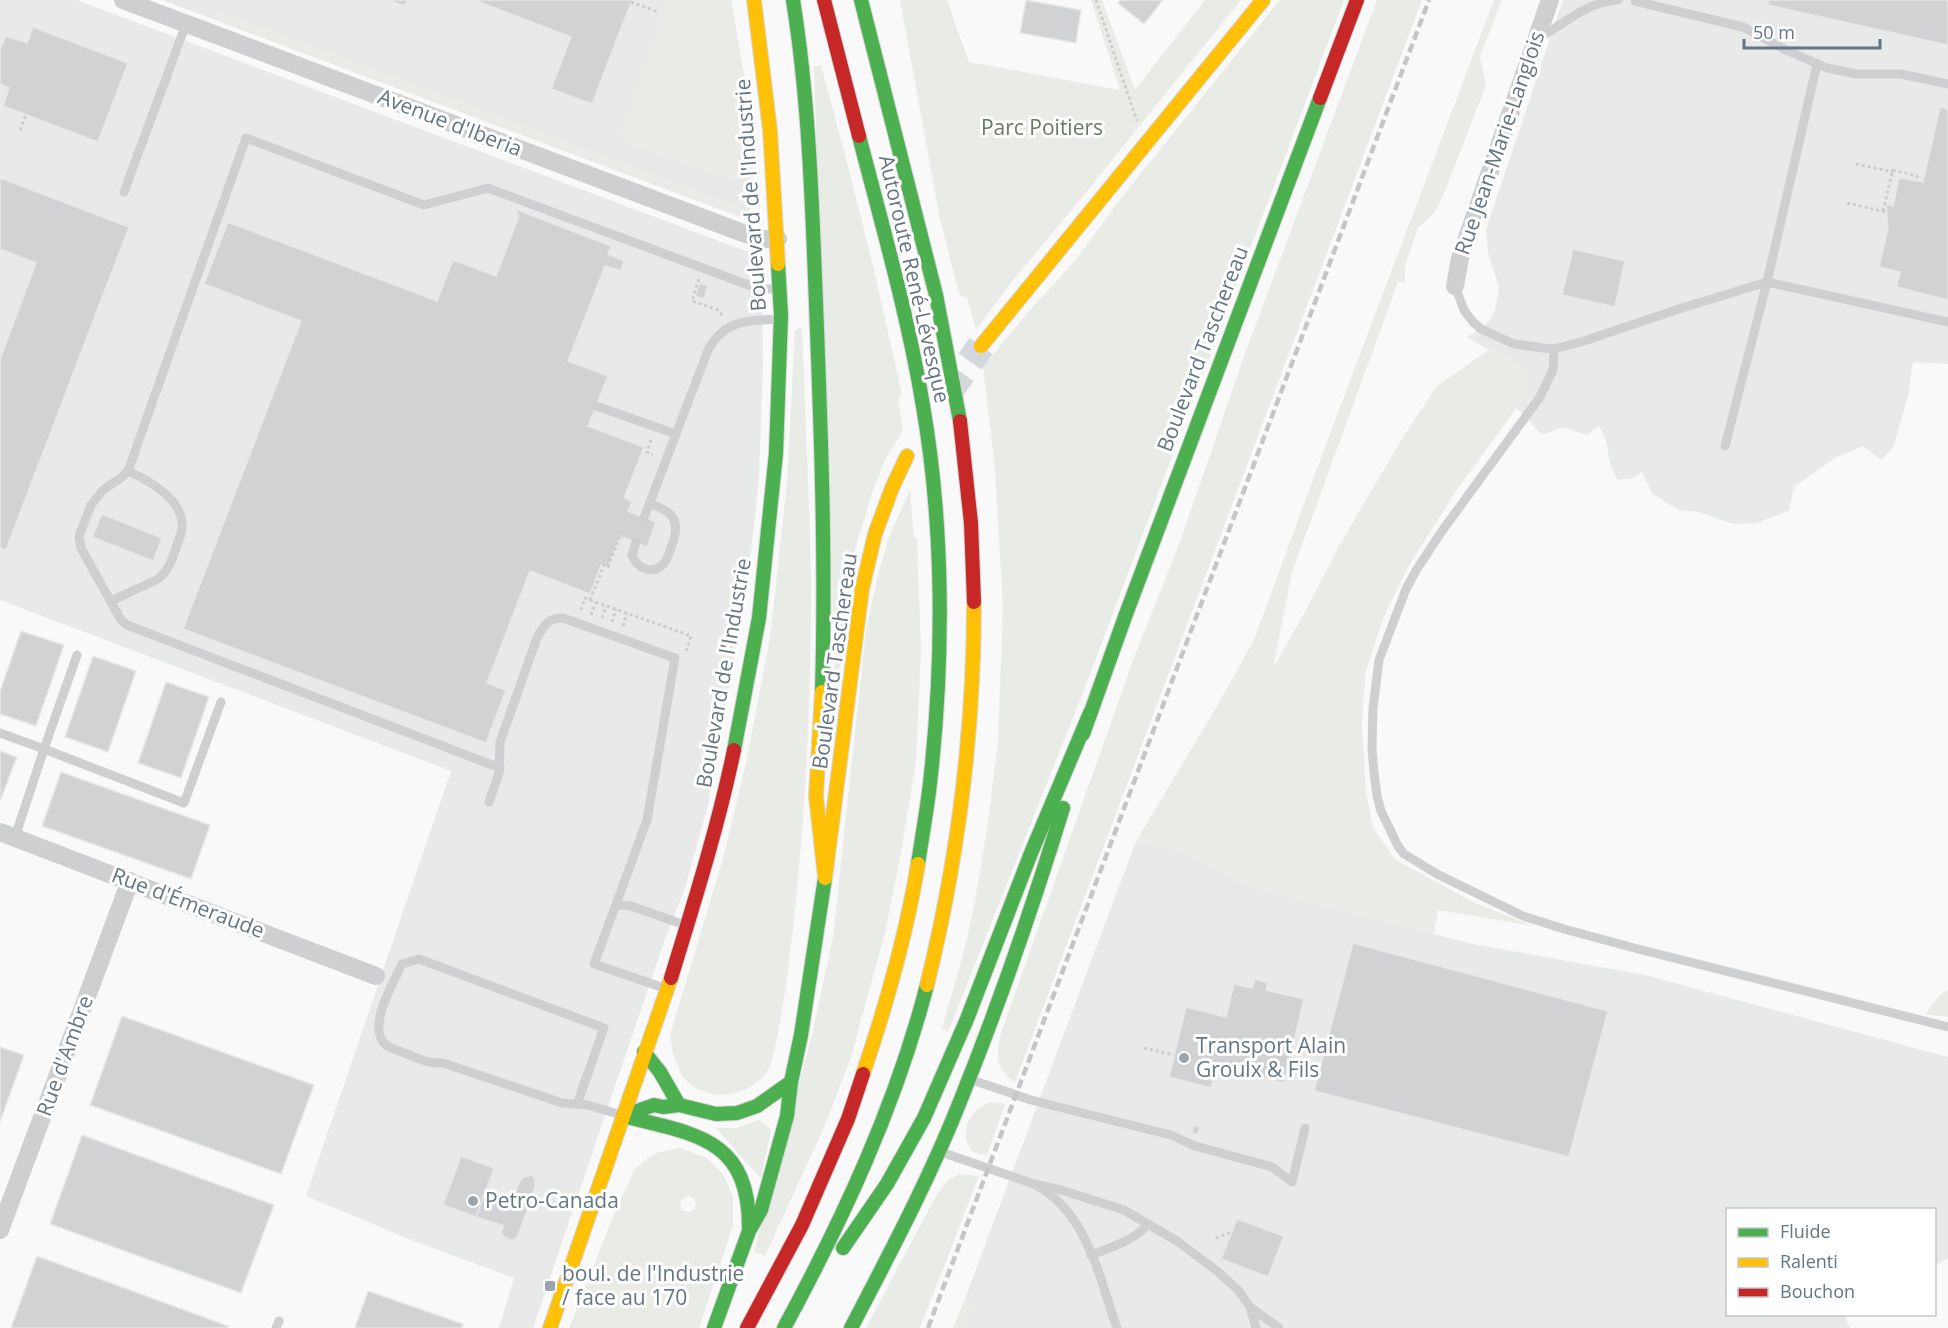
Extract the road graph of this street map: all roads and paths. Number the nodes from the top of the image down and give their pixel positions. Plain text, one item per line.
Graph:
1 (123, 0) edge
2 (754, 0) edge
3 (793, 0) edge
4 (824, 0) edge
5 (861, 0) edge
6 (867, 0) edge
7 (1096, 0) edge
8 (1263, 0) edge
9 (1358, 0) edge
10 (1550, 0) edge
11 (1618, 0) edge
12 (1631, 0) edge
13 (631, 2) dead end
14 (659, 12) dead end
15 (186, 24) junction
16 (1536, 40) junction
17 (872, 41) junction
18 (1817, 64) junction
19 (1948, 84) edge
20 (26, 115) dead end
21 (1139, 128) dead end
22 (20, 130) dead end
23 (1856, 164) dead end
24 (1893, 172) junction
25 (1916, 181) dead end
26 (124, 192) dead end
27 (1847, 203) dead end
28 (778, 239) junction
29 (699, 279) dead end
30 (1767, 282) junction
31 (1455, 286) joint
32 (780, 289) junction
33 (724, 317) dead end
34 (781, 319) junction
35 (1948, 322) edge
36 (981, 346) tunnel mouth
37 (1554, 349) junction
38 (596, 406) dead end
39 (676, 434) junction
40 (1725, 446) dead end
41 (908, 456) dead end
42 (128, 471) junction
43 (650, 504) junction
44 (644, 518) dead end
45 (626, 538) dead end
46 (636, 542) dead end
47 (590, 600) junction
48 (111, 601) junction
49 (580, 611) dead end
50 (691, 636) dead end
51 (77, 655) dead end
52 (221, 702) dead end
53 (1089, 713) junction
54 (0, 733) edge
55 (44, 749) junction
56 (500, 768) junction
57 (489, 802) dead end
58 (7, 834) edge
59 (825, 877) junction
60 (130, 881) junction
61 (617, 905) junction
62 (687, 926) junction
63 (376, 976) dead end
64 (667, 989) junction
65 (1948, 1027) edge
66 (1144, 1048) dead end
67 (644, 1052) junction
68 (1174, 1055) dead end
69 (969, 1079) junction
70 (791, 1082) junction
71 (577, 1104) junction
72 (679, 1105) junction
73 (623, 1116) junction
74 (1305, 1128) dead end
75 (938, 1151) junction
76 (1034, 1184) junction
77 (1148, 1224) junction
78 (0, 1230) edge
79 (749, 1231) junction
80 (1232, 1232) dead end
81 (1216, 1238) dead end
82 (1091, 1255) junction
83 (1250, 1307) junction
84 (550, 1328) edge
85 (714, 1328) edge
86 (747, 1328) edge
87 (785, 1328) edge
88 (851, 1328) edge
89 (1117, 1328) edge
90 (1256, 1328) edge
91 (1279, 1328) edge

1 - 15 street, Avenue d'Iberia
2 - 28 main road, Boulevard de l'Industrie
3 - 59 main road
4 - 86 main road, Autoroute René-Lévesque
5 - 17 main road, Autoroute René-Lévesque
6 - 17 main road
7 - 21 path
8 - 36 main road
9 - 53 main road, Boulevard Taschereau
10 - 16 street, Rue Jean-Marie-Langlois
11 - 16 lane
12 - 18 lane
13 - 14 path
15 - 26 lane
15 - 28 street, Avenue d'Iberia
16 - 31 street, Rue Jean-Marie-Langlois
17 - 87 main road, Autoroute René-Lévesque
18 - 19 lane
18 - 30 lane
20 - 22 path
23 - 24 path
24 - 25 path
24 - 27 path
28 - 32 main road, Boulevard de l'Industrie
29 - 33 path
30 - 35 lane
30 - 37 lane
30 - 40 lane
31 - 37 lane
32 - 34 main road, Boulevard de l'Industrie
32 - 42 lane
34 - 39 lane
34 - 62 main road, Boulevard de l'Industrie
37 - 65 lane
38 - 39 lane
39 - 43 lane
41 - 59 main road, Boulevard Taschereau
42 - 48 lane
42 - 48 lane
43 - 44 lane
43 - 46 lane
45 - 47 path
47 - 49 path
47 - 50 path
48 - 56 lane
51 - 55 lane
52 - 55 lane
53 - 69 main road
53 - 87 main road
54 - 55 lane
55 - 58 lane
56 - 57 lane
56 - 61 lane
58 - 60 street, Rue d'Émeraude
59 - 70 main road
60 - 63 street, Rue d'Émeraude
60 - 78 street, Rue d'Ambre
61 - 62 lane
61 - 64 lane
62 - 64 main road, Boulevard de l'Industrie
64 - 67 main road, Boulevard de l'Industrie
66 - 68 path
67 - 72 main road
67 - 73 main road, Boulevard de l'Industrie
69 - 74 lane
69 - 75 main road
70 - 72 main road
70 - 79 main road
71 - 71 lane
71 - 73 lane
72 - 73 main road
73 - 79 main road
73 - 84 main road, Boulevard de l'Industrie
75 - 76 lane
75 - 88 main road
76 - 77 lane
76 - 82 lane
77 - 82 lane
77 - 83 lane
79 - 85 main road
80 - 81 path
82 - 89 lane
83 - 90 lane
83 - 91 lane

